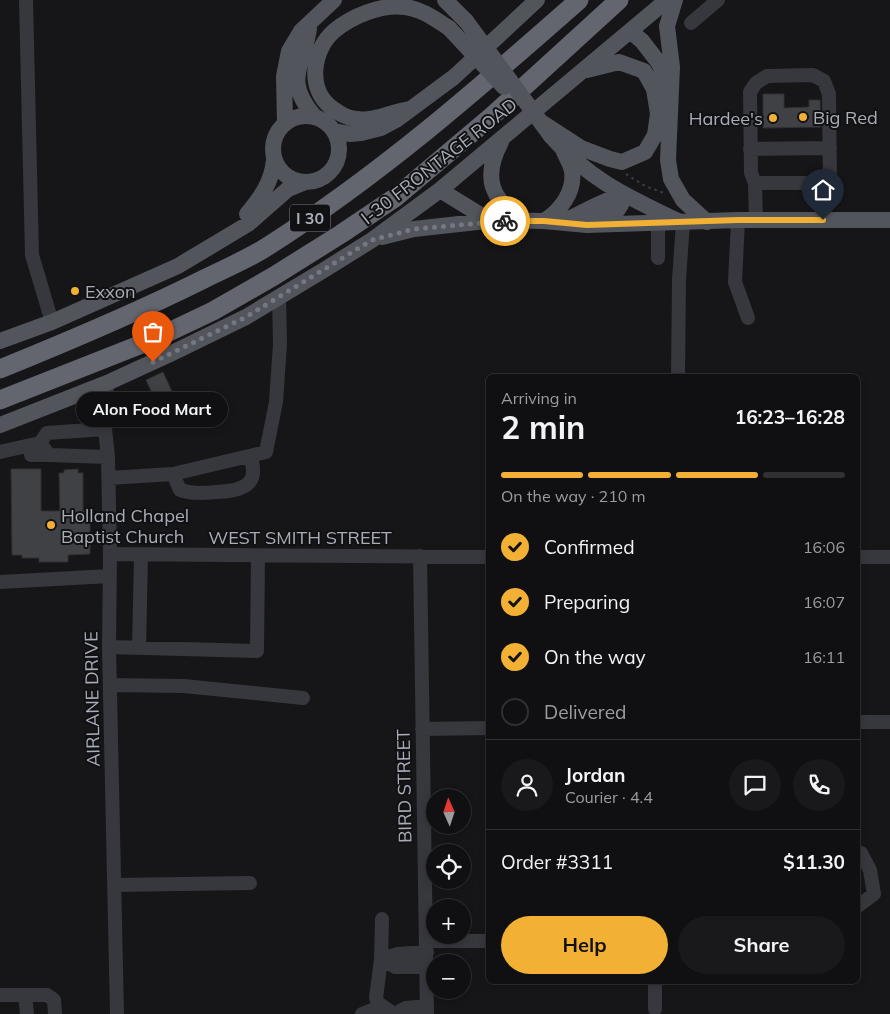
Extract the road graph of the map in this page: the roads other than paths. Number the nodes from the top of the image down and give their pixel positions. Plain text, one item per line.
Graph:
1 (26, 0) edge
2 (445, 0) edge
3 (537, 0) edge
4 (579, 0) edge
5 (619, 0) edge
6 (667, 0) edge
7 (675, 0) edge
8 (718, 0) edge
9 (331, 2) edge
10 (691, 22) dead end
11 (310, 24) junction
12 (630, 31) junction
13 (582, 71) junction
14 (672, 93) junction
15 (522, 97) junction
16 (411, 109) junction
17 (315, 117) junction
18 (540, 121) junction
19 (284, 123) junction
20 (334, 131) junction
21 (504, 138) junction
22 (830, 148) junction
23 (750, 149) junction
24 (563, 150) junction
25 (274, 160) junction
26 (305, 182) junction
27 (756, 183) junction
28 (830, 183) junction
29 (440, 190) junction
30 (624, 195) junction
31 (495, 220) junction
32 (738, 220) junction
33 (756, 220) junction
34 (823, 220) junction
35 (890, 220) edge
36 (524, 222) junction
37 (551, 222) junction
38 (682, 222) junction
39 (707, 222) junction
40 (658, 223) junction
41 (587, 225) junction
42 (240, 227) junction
43 (372, 240) junction
44 (658, 258) dead end
45 (279, 297) junction
46 (748, 318) dead end
47 (52, 322) junction
48 (0, 341) edge
49 (0, 369) edge
50 (678, 374) edge
51 (107, 383) junction
52 (0, 400) edge
53 (0, 425) edge
54 (106, 429) junction
55 (40, 443) junction
56 (3, 452) edge
57 (49, 455) junction
58 (108, 456) junction
59 (250, 456) junction
60 (172, 474) junction
61 (109, 478) junction
62 (110, 554) junction
63 (140, 555) junction
64 (258, 556) junction
65 (420, 556) junction
66 (486, 557) edge
67 (890, 557) edge
68 (860, 558) edge
69 (110, 576) junction
70 (0, 582) edge
71 (109, 647) junction
72 (139, 648) junction
73 (110, 685) junction
74 (303, 698) dead end
75 (860, 722) edge
76 (890, 722) edge
77 (486, 728) edge
78 (422, 729) junction
79 (860, 853) edge
80 (250, 883) dead end
81 (114, 885) junction
82 (860, 904) edge
83 (382, 919) dead end
84 (486, 941) edge
85 (427, 947) junction
86 (427, 954) edge
87 (381, 959) junction
88 (426, 967) edge
89 (655, 984) edge
90 (0, 995) edge
91 (25, 995) junction
92 (382, 1006) junction
93 (655, 1009) dead end
94 (427, 1010) edge
95 (27, 1014) edge
96 (55, 1014) edge
97 (117, 1014) edge
98 (362, 1014) edge
99 (394, 1014) edge

1 - 47 street
2 - 15 main road, bridge
3 - 16 main road
4 - 49 highway, I 30
5 - 52 highway, I 30
6 - 12 main road, I-30 FRONTAGE ROAD
7 - 14 main road
8 - 10 street
9 - 11 main road
11 - 17 main road
11 - 19 main road
12 - 13 main road, I-30 FRONTAGE ROAD
12 - 14 main road
13 - 18 main road
13 - 21 main road, I-30 FRONTAGE ROAD
14 - 39 main road
15 - 16 main road, bridge
15 - 18 main road, bridge
16 - 20 main road
17 - 19 main road
17 - 20 main road
18 - 24 main road, bridge
19 - 25 main road
20 - 26 main road
21 - 29 main road, I-30 FRONTAGE ROAD
21 - 36 main road
22 - 23 street
22 - 23 street
22 - 28 street
23 - 27 street
24 - 30 main road
24 - 37 main road
25 - 26 main road
25 - 42 main road
26 - 42 main road
27 - 28 street
27 - 33 street
28 - 34 street
29 - 31 main road
29 - 43 main road, I-30 FRONTAGE ROAD
30 - 37 main road
30 - 38 main road
30 - 41 main road
31 - 36 main road
31 - 43 main road
32 - 33 main road
32 - 39 main road
32 - 46 street
33 - 34 main road
34 - 35 main road
36 - 37 main road
37 - 41 main road
38 - 39 main road
38 - 40 main road
38 - 50 street
40 - 41 main road
40 - 44 street
42 - 47 main road
43 - 45 main road, I-30 FRONTAGE ROAD
45 - 51 main road, I-30 FRONTAGE ROAD
45 - 59 street
47 - 48 main road
51 - 53 main road, I-30 FRONTAGE ROAD
51 - 54 street, AIRLANE DRIVE
54 - 55 street
54 - 58 street, AIRLANE DRIVE
55 - 56 street
55 - 57 street
56 - 57 street
57 - 58 street
58 - 61 street, AIRLANE DRIVE
59 - 60 street
59 - 60 street
60 - 61 street
61 - 62 street, AIRLANE DRIVE
62 - 63 street, WEST SMITH STREET
62 - 69 street, AIRLANE DRIVE
63 - 64 street, WEST SMITH STREET
63 - 72 street
64 - 65 street, WEST SMITH STREET
64 - 72 street
65 - 66 street, WEST SMITH STREET
65 - 78 street, BIRD STREET
67 - 68 street
69 - 70 street
69 - 71 street, AIRLANE DRIVE
71 - 72 street
71 - 73 street, AIRLANE DRIVE
73 - 74 street
73 - 81 street, AIRLANE DRIVE
75 - 76 street
77 - 78 street
78 - 85 street, BIRD STREET
79 - 82 street
80 - 81 street
81 - 97 street, AIRLANE DRIVE
83 - 87 street
84 - 85 street
85 - 86 street, BIRD STREET
85 - 87 street
87 - 88 street
87 - 92 street
89 - 93 street
90 - 91 street
91 - 95 street
91 - 96 street
92 - 98 street
92 - 99 street
94 - 99 street

